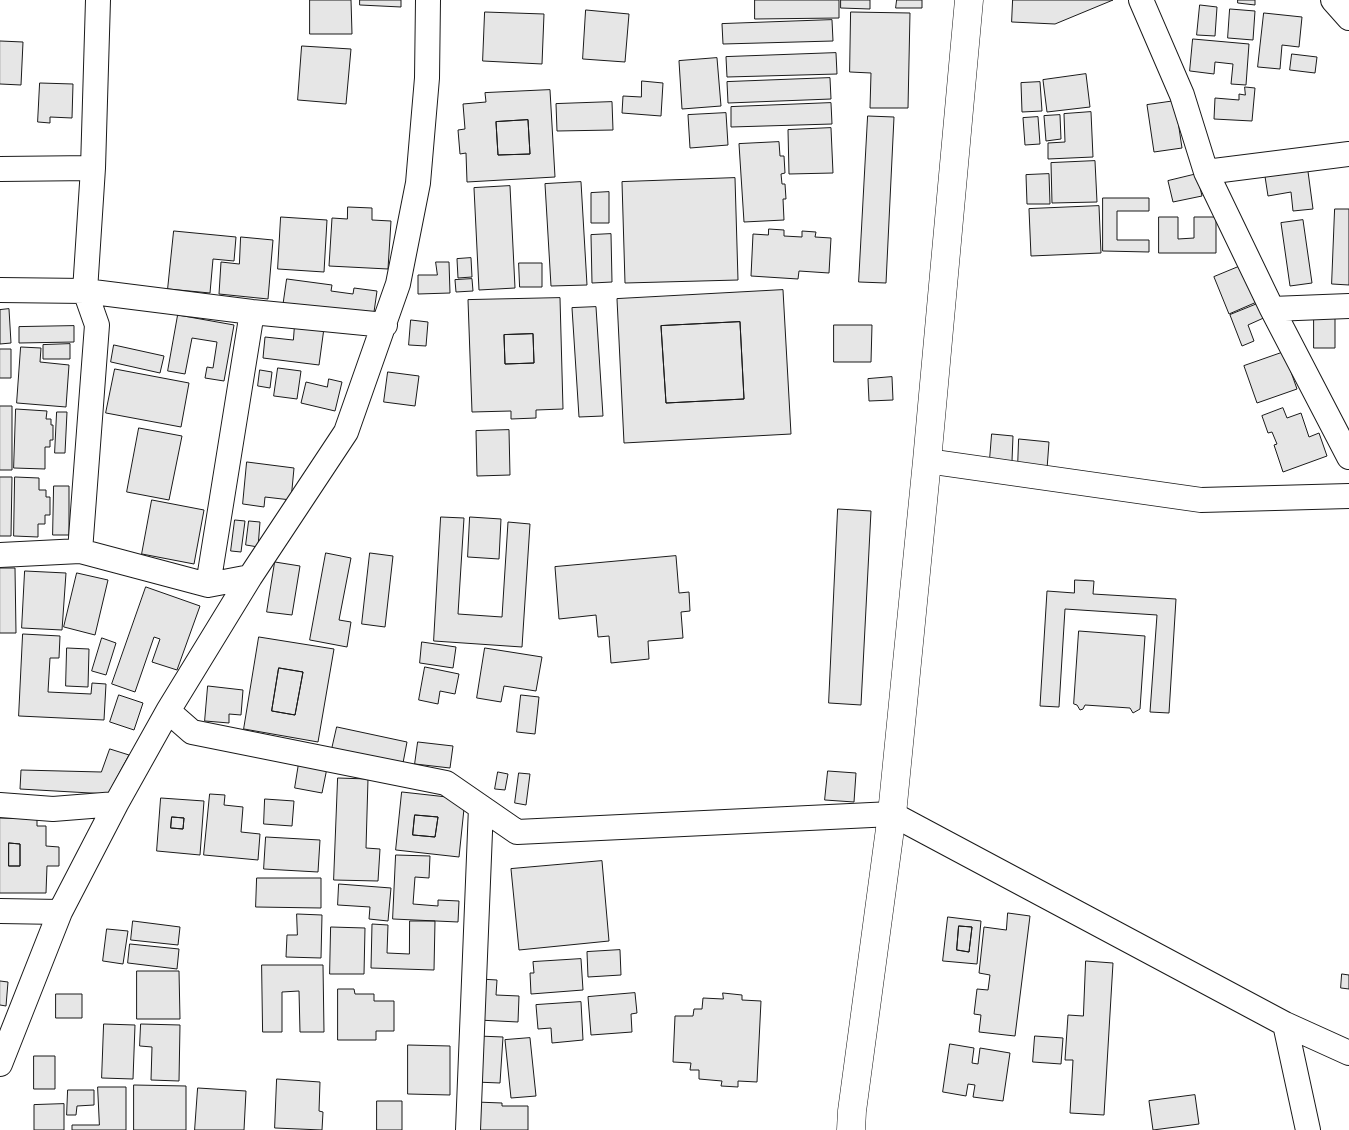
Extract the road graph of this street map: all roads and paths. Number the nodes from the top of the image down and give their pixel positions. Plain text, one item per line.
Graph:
1 (98, 0) edge
2 (428, 0) edge
3 (969, 0) edge
4 (1141, 0) edge
5 (1333, 0) edge
6 (1349, 18) edge
7 (1349, 154) edge
8 (93, 168) junction
9 (0, 169) edge
10 (1206, 172) junction
11 (0, 290) edge
12 (85, 290) junction
13 (1349, 306) edge
14 (1272, 309) junction
15 (252, 312) junction
16 (385, 325) junction
17 (1349, 457) edge
18 (927, 461) junction
19 (1349, 496) edge
20 (80, 552) junction
21 (0, 555) edge
22 (250, 577) junction
23 (208, 585) junction
24 (168, 711) junction
25 (116, 804) junction
26 (0, 805) edge
27 (481, 807) junction
28 (892, 814) junction
29 (0, 911) edge
30 (60, 912) junction
31 (1285, 1024) junction
32 (1349, 1053) edge
33 (0, 1064) edge
34 (468, 1130) edge
35 (851, 1130) edge
36 (1308, 1130) edge

1 - 8 street
2 - 16 street
3 - 18 street
4 - 10 street
5 - 6 street
7 - 10 street
8 - 9 street
8 - 12 street
10 - 14 street
11 - 12 street
12 - 15 street
12 - 20 street
13 - 14 street
14 - 17 street
15 - 16 street
15 - 23 street
16 - 22 street
18 - 19 street
18 - 28 street
20 - 21 street
20 - 23 street
22 - 23 street
22 - 24 street
24 - 25 street
24 - 27 street
25 - 26 street
25 - 30 street
27 - 28 street
27 - 34 street
28 - 31 street
28 - 35 street
29 - 30 street
30 - 33 street
31 - 32 street
31 - 36 street

